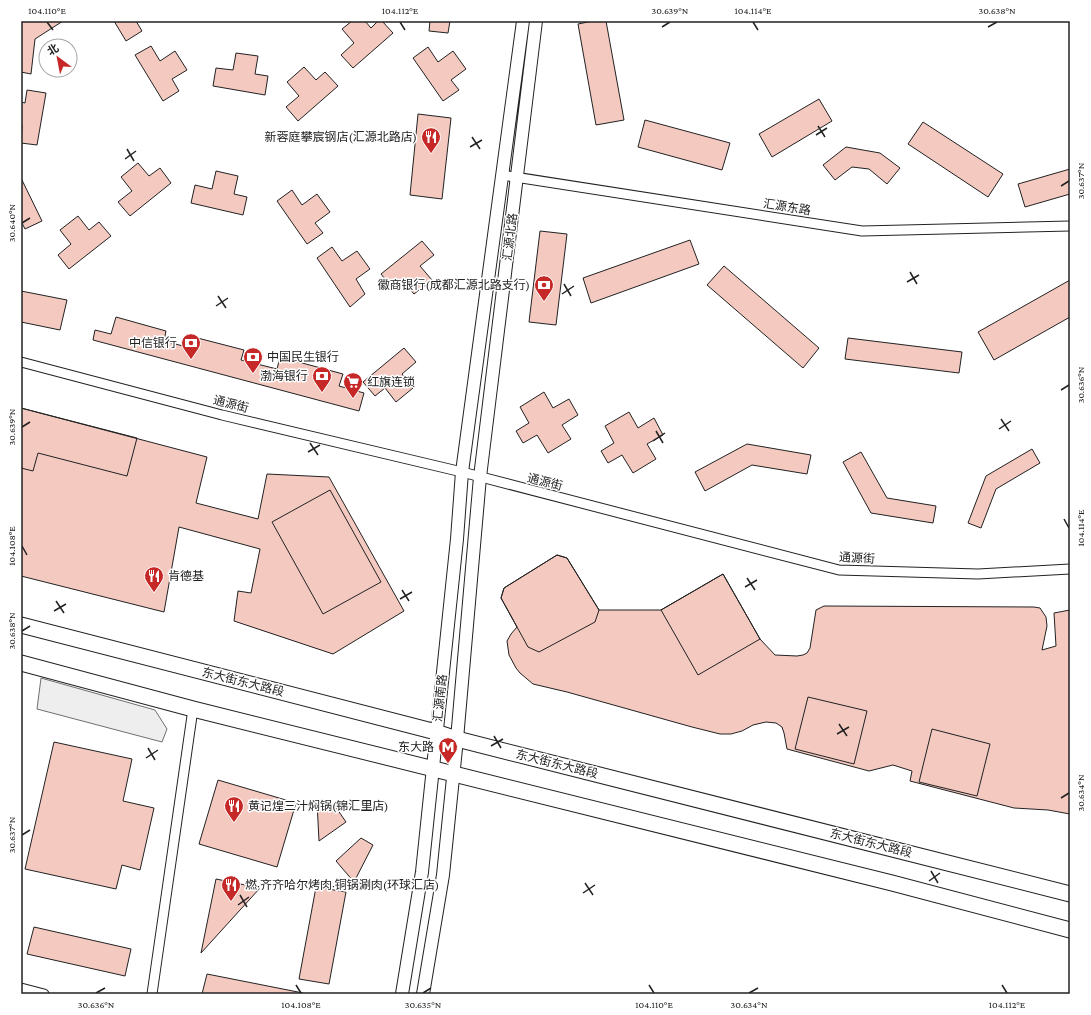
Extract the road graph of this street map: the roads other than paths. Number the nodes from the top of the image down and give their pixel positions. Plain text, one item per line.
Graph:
1 (523, 21) edge
2 (536, 21) edge
3 (502, 175) junction
4 (518, 176) junction
5 (1070, 226) edge
6 (21, 362) edge
7 (462, 472) junction
8 (480, 477) junction
9 (1070, 569) edge
10 (21, 626) edge
11 (21, 663) edge
12 (193, 709) junction
13 (436, 732) junction
14 (457, 739) junction
15 (433, 769) junction
16 (453, 774) junction
17 (1070, 894) edge
18 (1070, 930) edge
19 (21, 988) edge
20 (44, 994) edge
21 (152, 994) edge
22 (402, 994) edge
23 (423, 994) edge

1 - 3 street, 汇源北路
2 - 4 street, 汇源北路
3 - 4 street, 汇源东路
3 - 7 street, 汇源北路
4 - 5 street, 汇源东路
4 - 8 street, 汇源北路
6 - 7 street, 通源街
7 - 8 street, 通源街
7 - 13 street, 汇源南路
8 - 9 street, 通源街
8 - 14 street, 汇源南路
10 - 13 main road, 东大街东大路段
11 - 12 main road
12 - 15 main road
12 - 21 street
13 - 14 main road, 东大街东大路段
13 - 15 street, 汇源南路
14 - 16 street, 汇源南路
14 - 17 main road, 东大街东大路段
15 - 16 main road
15 - 22 street, 汇源南路
16 - 18 main road
16 - 23 street, 汇源南路
19 - 20 street

